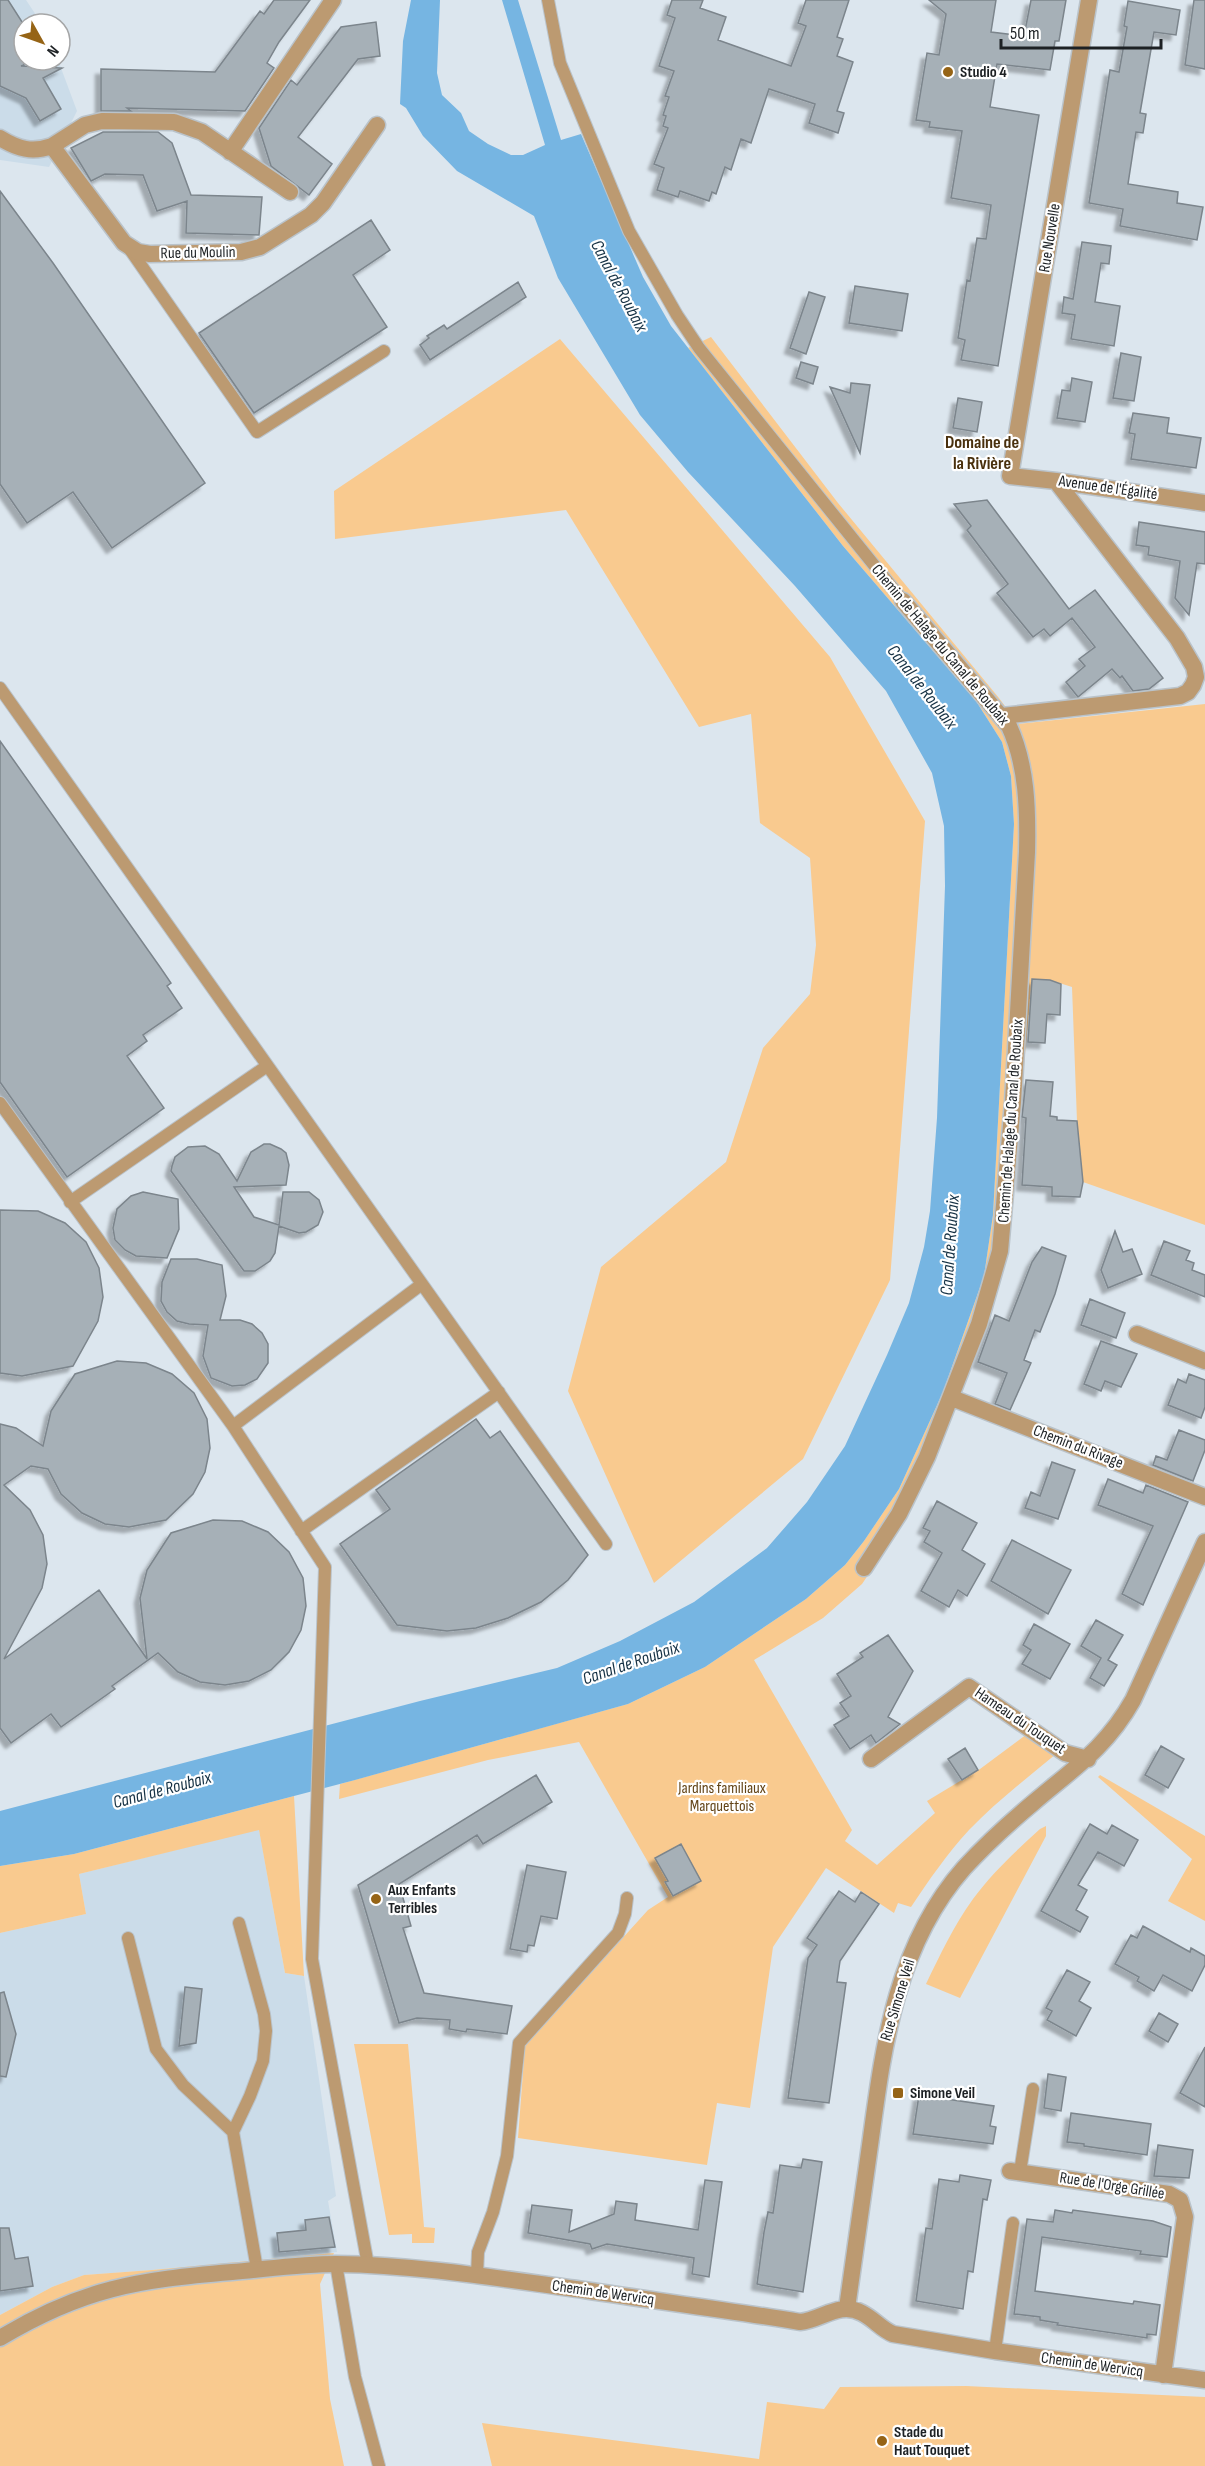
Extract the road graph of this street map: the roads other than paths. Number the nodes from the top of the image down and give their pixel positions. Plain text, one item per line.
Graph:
1 (333, 0) edge
2 (548, 0) edge
3 (1089, 0) edge
4 (376, 125) dead end
5 (0, 138) edge
6 (52, 146) junction
7 (230, 152) junction
8 (290, 192) dead end
9 (129, 248) junction
10 (384, 351) dead end
11 (1010, 476) joint
12 (1056, 481) junction
13 (1205, 503) edge
14 (903, 601) joint
15 (0, 688) edge
16 (1002, 716) junction
17 (267, 1066) junction
18 (0, 1103) edge
19 (70, 1202) junction
20 (422, 1284) junction
21 (1137, 1334) dead end
22 (1205, 1361) edge
23 (498, 1392) junction
24 (952, 1398) junction
25 (233, 1426) junction
26 (1205, 1497) edge
27 (302, 1531) junction
28 (1205, 1542) edge
29 (606, 1544) dead end
30 (864, 1568) dead end
31 (871, 1759) dead end
32 (1088, 1759) junction
33 (627, 1898) dead end
34 (239, 1923) dead end
35 (128, 1938) dead end
36 (1033, 2089) dead end
37 (233, 2132) junction
38 (1015, 2172) joint
39 (1013, 2223) dead end
40 (336, 2264) junction
41 (368, 2265) junction
42 (257, 2270) junction
43 (477, 2275) junction
44 (847, 2308) junction
45 (0, 2338) edge
46 (995, 2352) junction
47 (1163, 2375) junction
48 (1205, 2380) edge
49 (379, 2466) edge

1 - 7 street
2 - 14 lane, Chemin de Halage du Canal de Roubaix
3 - 11 street, Rue Nouvelle
4 - 9 street, Rue du Moulin
5 - 6 street
6 - 7 street
6 - 9 street
7 - 8 street
9 - 10 lane
11 - 12 street, Avenue de l'Égalité
12 - 13 street, Avenue de l'Égalité
12 - 16 street
14 - 16 street, Chemin de Halage du Canal de Roubaix
15 - 17 lane
16 - 24 street, Chemin de Halage du Canal de Roubaix
17 - 19 lane
17 - 20 lane
18 - 19 lane
19 - 25 lane
20 - 23 lane
20 - 25 lane
21 - 22 street
23 - 27 lane
23 - 29 lane
24 - 26 street, Chemin du Rivage
24 - 30 street, Chemin de Halage du Canal de Roubaix
25 - 27 lane
27 - 41 lane
28 - 32 street, Hameau du Touquet
31 - 32 street, Hameau du Touquet
32 - 44 street, Rue Simone Veil
33 - 43 lane
34 - 37 lane
35 - 37 lane
36 - 38 lane
37 - 42 lane
38 - 47 street, Rue de l'Orge Grillée
39 - 46 lane
40 - 41 street, Chemin de Wervicq
40 - 42 street, Chemin de Wervicq
40 - 49 lane
41 - 43 street, Chemin de Wervicq
42 - 45 street, Chemin de Wervicq
43 - 44 street, Chemin de Wervicq
44 - 46 street, Chemin de Wervicq
46 - 47 street, Chemin de Wervicq
47 - 48 street, Chemin de Wervicq

